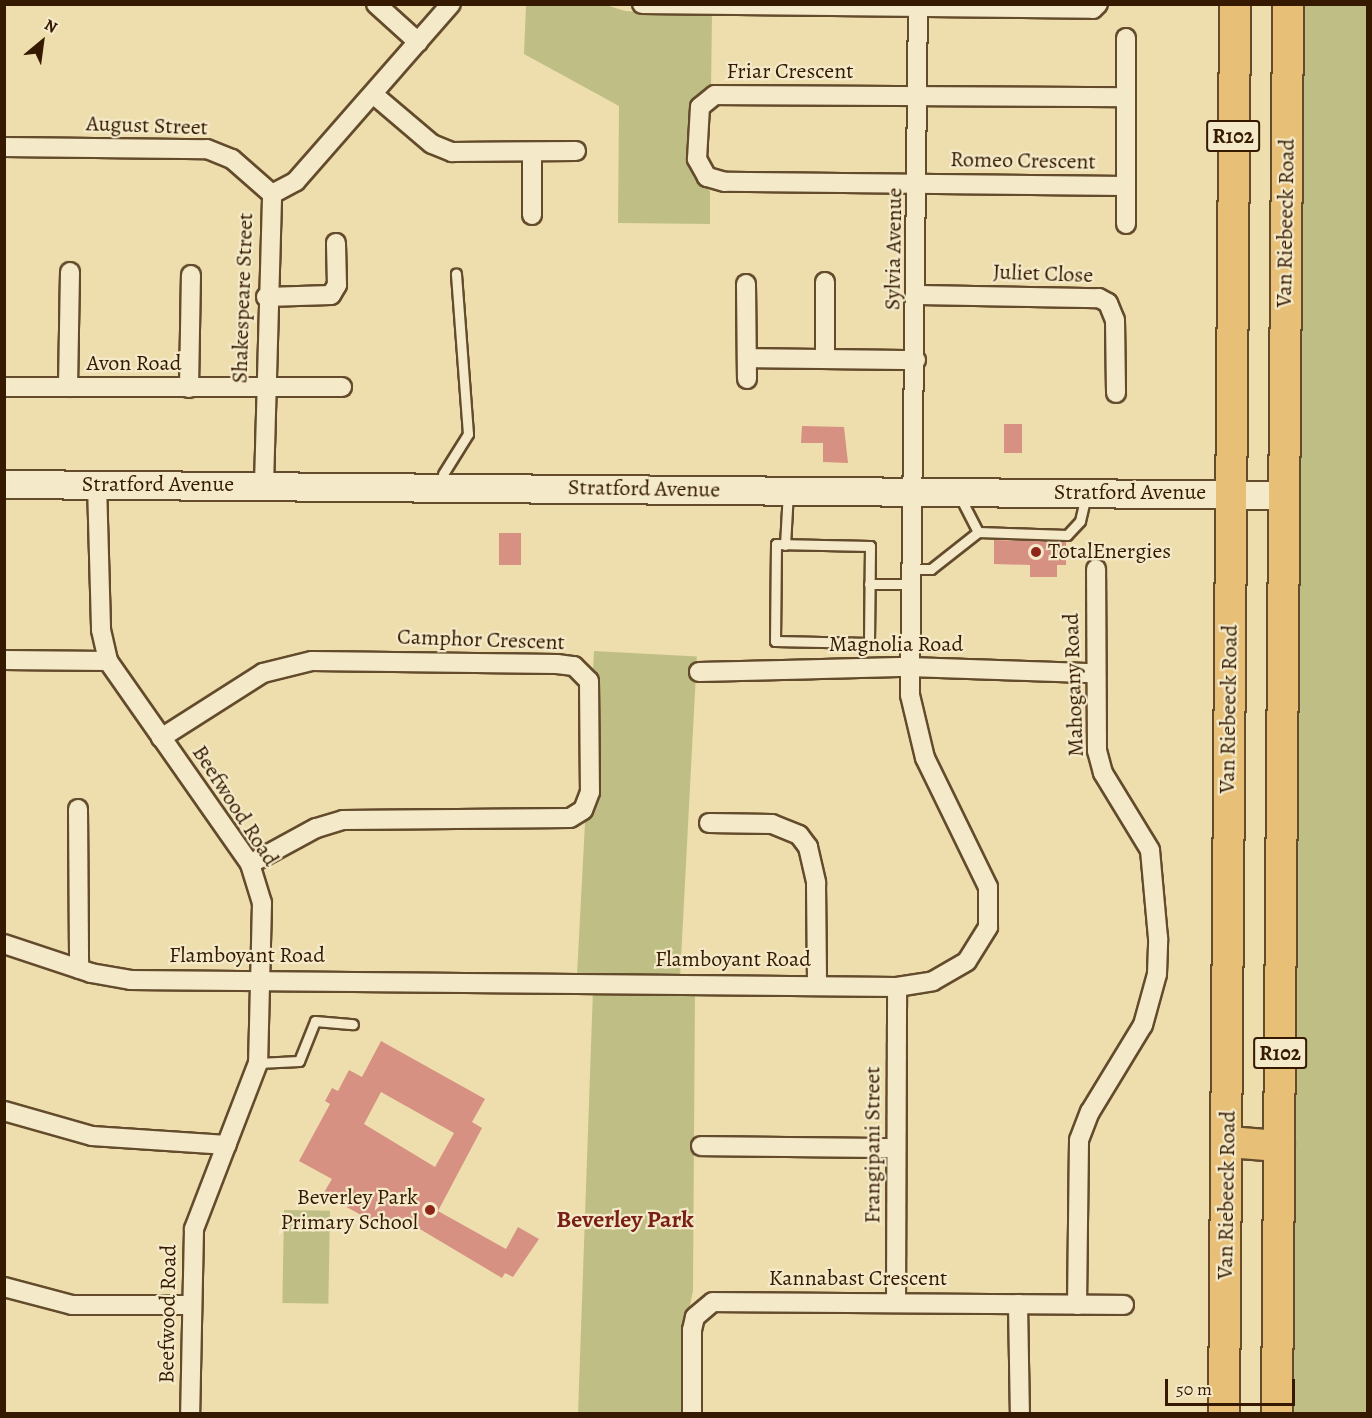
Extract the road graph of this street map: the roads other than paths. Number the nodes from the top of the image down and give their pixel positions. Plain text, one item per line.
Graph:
1 (376, 4) edge
2 (451, 4) edge
3 (642, 4) edge
4 (1234, 4) edge
5 (1288, 4) edge
6 (770, 6) edge
7 (918, 6) edge
8 (1095, 7) edge
9 (1126, 38) dead end
10 (418, 42) junction
11 (373, 94) junction
12 (920, 96) junction
13 (1126, 98) junction
14 (4, 147) edge
15 (576, 151) dead end
16 (532, 153) junction
17 (919, 183) junction
18 (1125, 186) junction
19 (272, 195) junction
20 (532, 215) dead end
21 (1126, 224) dead end
22 (336, 243) dead end
23 (70, 272) dead end
24 (456, 273) dead end
25 (191, 275) dead end
26 (825, 282) dead end
27 (746, 284) dead end
28 (919, 295) junction
29 (266, 297) junction
30 (747, 358) junction
31 (825, 358) junction
32 (916, 360) junction
33 (747, 379) dead end
34 (4, 387) edge
35 (68, 387) junction
36 (342, 387) dead end
37 (189, 388) junction
38 (264, 389) junction
39 (1116, 393) dead end
40 (443, 474) dead end
41 (4, 484) edge
42 (97, 484) junction
43 (264, 485) junction
44 (788, 490) junction
45 (913, 491) junction
46 (957, 491) junction
47 (1086, 492) junction
48 (1232, 493) junction
49 (1283, 495) junction
50 (978, 532) junction
51 (786, 544) junction
52 (1096, 569) dead end
53 (911, 577) junction
54 (869, 584) junction
55 (4, 660) edge
56 (108, 661) junction
57 (909, 667) junction
58 (699, 672) dead end
59 (1094, 673) junction
60 (161, 738) junction
61 (78, 809) dead end
62 (709, 824) dead end
63 (250, 864) junction
64 (4, 944) edge
65 (79, 969) junction
66 (262, 980) junction
67 (817, 985) junction
68 (897, 987) junction
69 (353, 1024) dead end
70 (258, 1063) junction
71 (4, 1111) edge
72 (1228, 1142) junction
73 (227, 1145) junction
74 (701, 1146) dead end
75 (1280, 1146) junction
76 (896, 1148) junction
77 (4, 1287) edge
78 (896, 1303) junction
79 (1018, 1304) junction
80 (192, 1305) junction
81 (1077, 1305) junction
82 (1124, 1305) dead end
83 (190, 1413) edge
84 (692, 1413) edge
85 (1020, 1413) edge
86 (1224, 1413) edge
87 (1277, 1413) edge

1 - 10 street
2 - 10 street, Shakespeare Street
3 - 6 street
4 - 48 main road, Van Riebeeck Road / R102
5 - 49 main road, Van Riebeeck Road / R102
6 - 7 street
7 - 8 street
7 - 12 street, Sylvia Avenue
9 - 13 street, Romeo Crescent
10 - 11 street, Shakespeare Street
11 - 16 street
11 - 19 street, Shakespeare Street
12 - 13 street
12 - 17 street, Sylvia Avenue
12 - 17 street, Friar Crescent
13 - 18 street, Romeo Crescent
14 - 19 street, August Street
15 - 16 street
16 - 20 street
17 - 18 street, Romeo Crescent
17 - 28 street, Sylvia Avenue
18 - 21 street, Romeo Crescent
19 - 29 street, Shakespeare Street
22 - 29 street
23 - 35 street
24 - 40 lane
25 - 37 street
26 - 31 street
27 - 30 street
28 - 32 street, Sylvia Avenue
28 - 39 street, Juliet Close
29 - 38 street, Shakespeare Street
30 - 31 street
30 - 33 street
31 - 32 street
32 - 45 street, Sylvia Avenue
34 - 35 street, Avon Road
35 - 37 street, Avon Road
36 - 38 street, Avon Road
37 - 38 street, Avon Road
38 - 43 street, Shakespeare Street
41 - 42 street, Stratford Avenue
42 - 43 street, Stratford Avenue
42 - 56 street, Beefwood Road
43 - 44 street, Stratford Avenue
44 - 45 street, Stratford Avenue
44 - 51 lane
45 - 46 street, Stratford Avenue
45 - 53 street, Flamboyant Road
46 - 47 street, Stratford Avenue
46 - 50 lane
47 - 48 street, Stratford Avenue
47 - 50 lane
48 - 49 street, Stratford Avenue
48 - 72 main road, Van Riebeeck Road / R102
49 - 75 main road, Van Riebeeck Road / R102
50 - 53 lane
51 - 54 lane
51 - 54 lane
52 - 59 street, Mahogany Road
53 - 54 lane
53 - 57 street, Flamboyant Road
55 - 56 street
56 - 60 street, Beefwood Road
57 - 58 street, Magnolia Road
57 - 59 street, Magnolia Road
57 - 68 street, Flamboyant Road
59 - 81 street, Mahogany Road
60 - 63 street, Beefwood Road
60 - 63 street, Camphor Crescent
61 - 65 street
62 - 67 street
63 - 66 street, Beefwood Road
64 - 65 street, Flamboyant Road
65 - 66 street, Flamboyant Road
66 - 67 street, Flamboyant Road
66 - 70 street, Beefwood Road
67 - 68 street, Flamboyant Road
68 - 76 street, Frangipani Street
69 - 70 lane
70 - 73 street, Beefwood Road
71 - 73 street
72 - 75 main road
72 - 86 main road, Van Riebeeck Road / R102
73 - 80 street, Beefwood Road
74 - 76 street
75 - 87 main road, Van Riebeeck Road / R102
76 - 78 street, Frangipani Street
77 - 80 street
78 - 79 street, Kannabast Crescent
78 - 84 street, Kannabast Crescent
79 - 81 street, Kannabast Crescent
79 - 85 street
80 - 83 street, Beefwood Road
81 - 82 street, Kannabast Crescent

